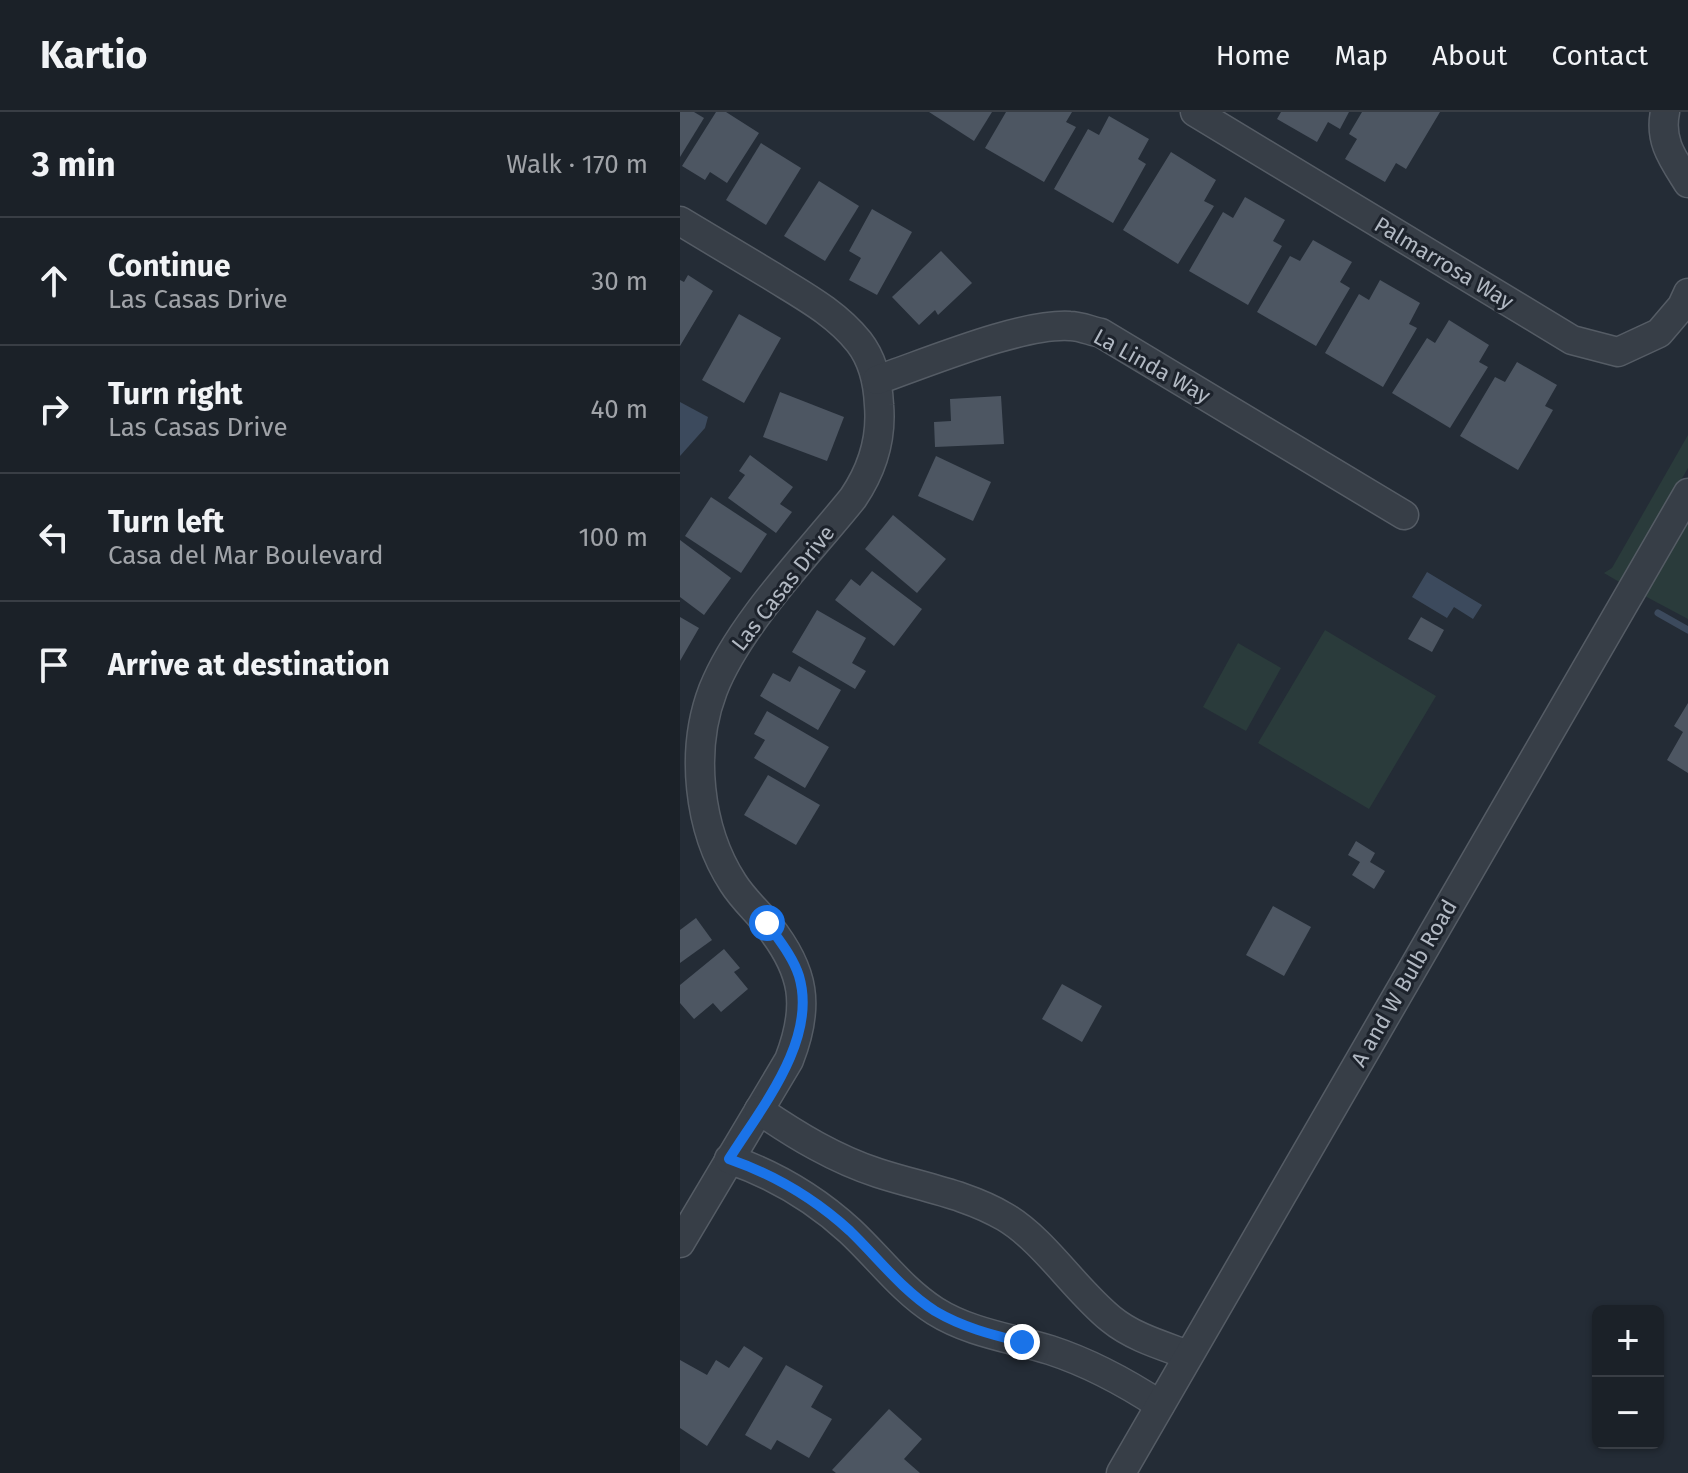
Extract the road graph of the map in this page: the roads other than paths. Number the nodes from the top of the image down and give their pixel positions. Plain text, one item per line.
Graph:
1 (1195, 112) edge
2 (1665, 112) edge
3 (1688, 183) edge
4 (680, 221) edge
5 (1688, 293) edge
6 (877, 380) junction
7 (1688, 493) edge
8 (1404, 515) dead end
9 (759, 1110) junction
10 (729, 1159) junction
11 (680, 1243) edge
12 (1188, 1355) junction
13 (1160, 1405) junction
14 (1121, 1473) edge

1 - 5 street, Palmarrosa Way
2 - 3 street
4 - 6 street, Las Casas Drive
6 - 8 street, La Linda Way
6 - 9 street, Las Casas Drive
7 - 12 street, A and W Bulb Road
9 - 10 street, Las Casas Drive
9 - 12 street
10 - 11 street, Las Casas Drive
10 - 13 street
12 - 13 street, A and W Bulb Road
13 - 14 street, A and W Bulb Road

